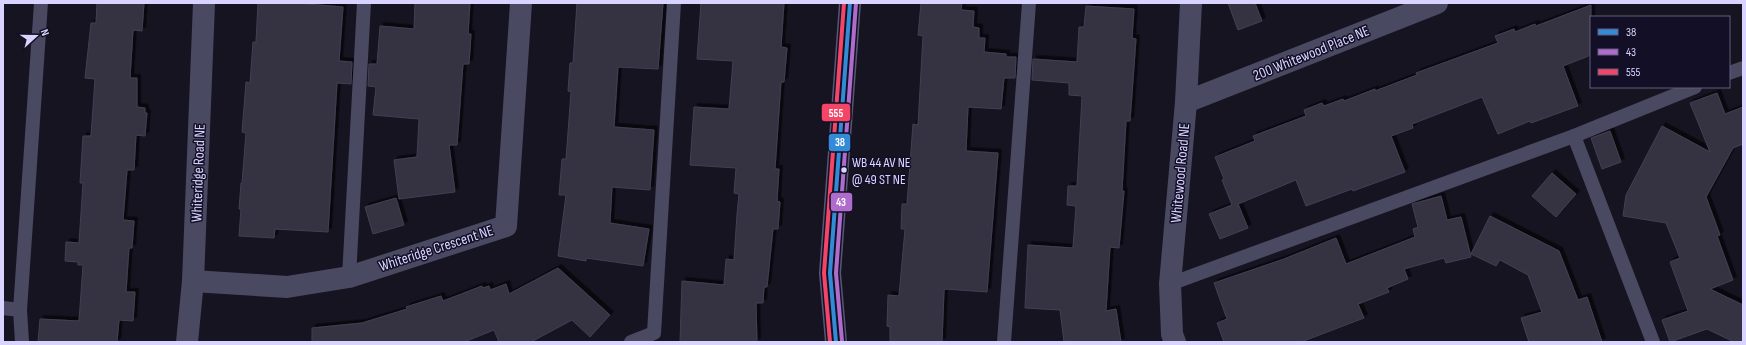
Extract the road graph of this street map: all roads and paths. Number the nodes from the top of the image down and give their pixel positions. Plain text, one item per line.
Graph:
1 (42, 3) edge
2 (204, 3) edge
3 (364, 3) edge
4 (522, 3) edge
5 (674, 3) edge
6 (850, 3) edge
7 (1029, 3) edge
8 (1191, 3) edge
9 (1436, 3) edge
10 (1743, 68) edge
11 (1730, 73) edge
12 (1693, 88) edge
13 (1186, 102) junction
14 (1574, 136) junction
15 (349, 277) junction
16 (193, 281) junction
17 (1170, 284) junction
18 (3, 308) edge
19 (20, 310) junction
20 (655, 338) edge
21 (22, 342) edge
22 (187, 342) edge
23 (631, 342) edge
24 (836, 342) edge
25 (1004, 342) edge
26 (1175, 342) edge
27 (1653, 342) edge

1 - 19 lane
2 - 16 street, Whiteridge Road NE
3 - 15 lane
4 - 15 street, Whiteridge Crescent NE
5 - 20 lane
6 - 24 street
7 - 25 lane
8 - 13 street, Whitewood Road NE
9 - 13 street, 200 Whitewood Place NE
10 - 11 lane
12 - 14 lane
13 - 17 street, Whitewood Road NE
14 - 17 lane
14 - 27 lane
15 - 16 street, Whiteridge Crescent NE
16 - 22 street, Whiteridge Road NE
17 - 26 street, Whitewood Road NE
18 - 19 lane
19 - 21 lane
20 - 23 lane

